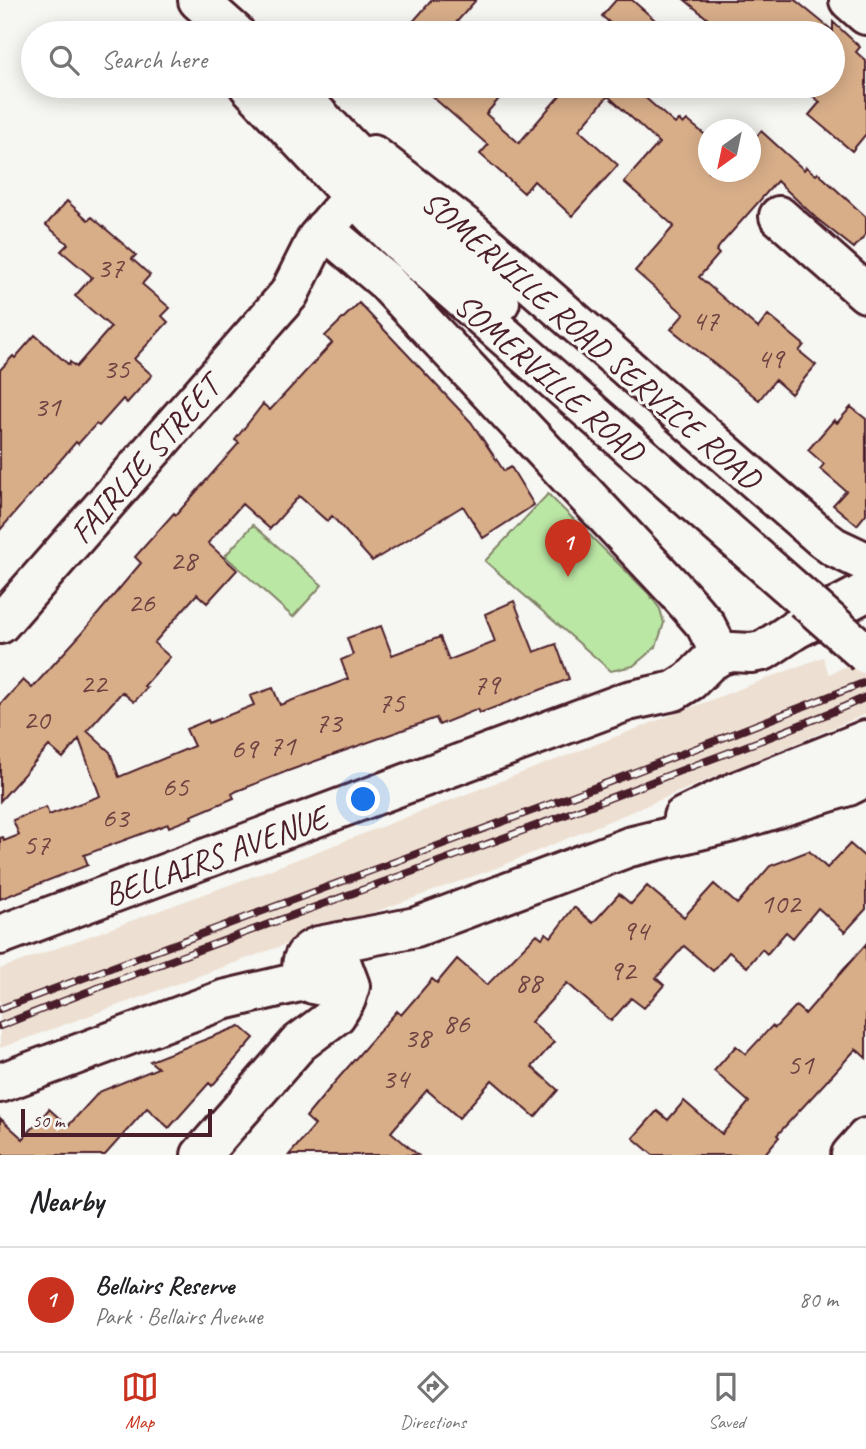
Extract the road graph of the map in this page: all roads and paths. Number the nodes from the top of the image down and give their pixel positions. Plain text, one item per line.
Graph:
1 (171, 0) edge
2 (198, 0) edge
3 (849, 0) edge
4 (866, 15) edge
5 (190, 21) edge
6 (222, 21) edge
7 (260, 98) edge
8 (302, 98) edge
9 (318, 113) junction
10 (393, 192) junction
11 (354, 197) junction
12 (446, 210) junction
13 (779, 216) dead end
14 (324, 229) junction
15 (386, 230) junction
16 (354, 254) junction
17 (866, 293) edge
18 (289, 294) junction
19 (866, 562) edge
20 (866, 592) edge
21 (807, 605) junction
22 (0, 624) edge
23 (866, 624) edge
24 (716, 647) junction
25 (866, 654) edge
26 (864, 761) edge
27 (0, 935) edge
28 (324, 968) junction
29 (0, 1083) edge
30 (866, 1138) edge
31 (201, 1155) edge
32 (851, 1155) edge

1 - 5 street
2 - 6 street
3 - 4 street
7 - 11 street, SOMERVILLE ROAD
8 - 9 street, SOMERVILLE ROAD
9 - 10 street, SOMERVILLE ROAD
9 - 12 street, SOMERVILLE ROAD SERVICE ROAD
10 - 11 street
10 - 12 street
10 - 15 street
10 - 21 street, SOMERVILLE ROAD
11 - 14 street, FAIRLIE STREET
11 - 15 street, SOMERVILLE ROAD
12 - 19 street, SOMERVILLE ROAD SERVICE ROAD
13 - 17 street
14 - 16 street
14 - 18 street, FAIRLIE STREET
15 - 16 street, FAIRLIE STREET
15 - 21 street, SOMERVILLE ROAD
16 - 18 street, FAIRLIE STREET
16 - 24 street
18 - 22 street, FAIRLIE STREET
20 - 21 street
21 - 23 street, SOMERVILLE ROAD
21 - 24 street
21 - 25 street, SOMERVILLE ROAD, bridge
24 - 27 street, BELLAIRS AVENUE
26 - 28 street
28 - 29 street
28 - 31 street
30 - 32 street

